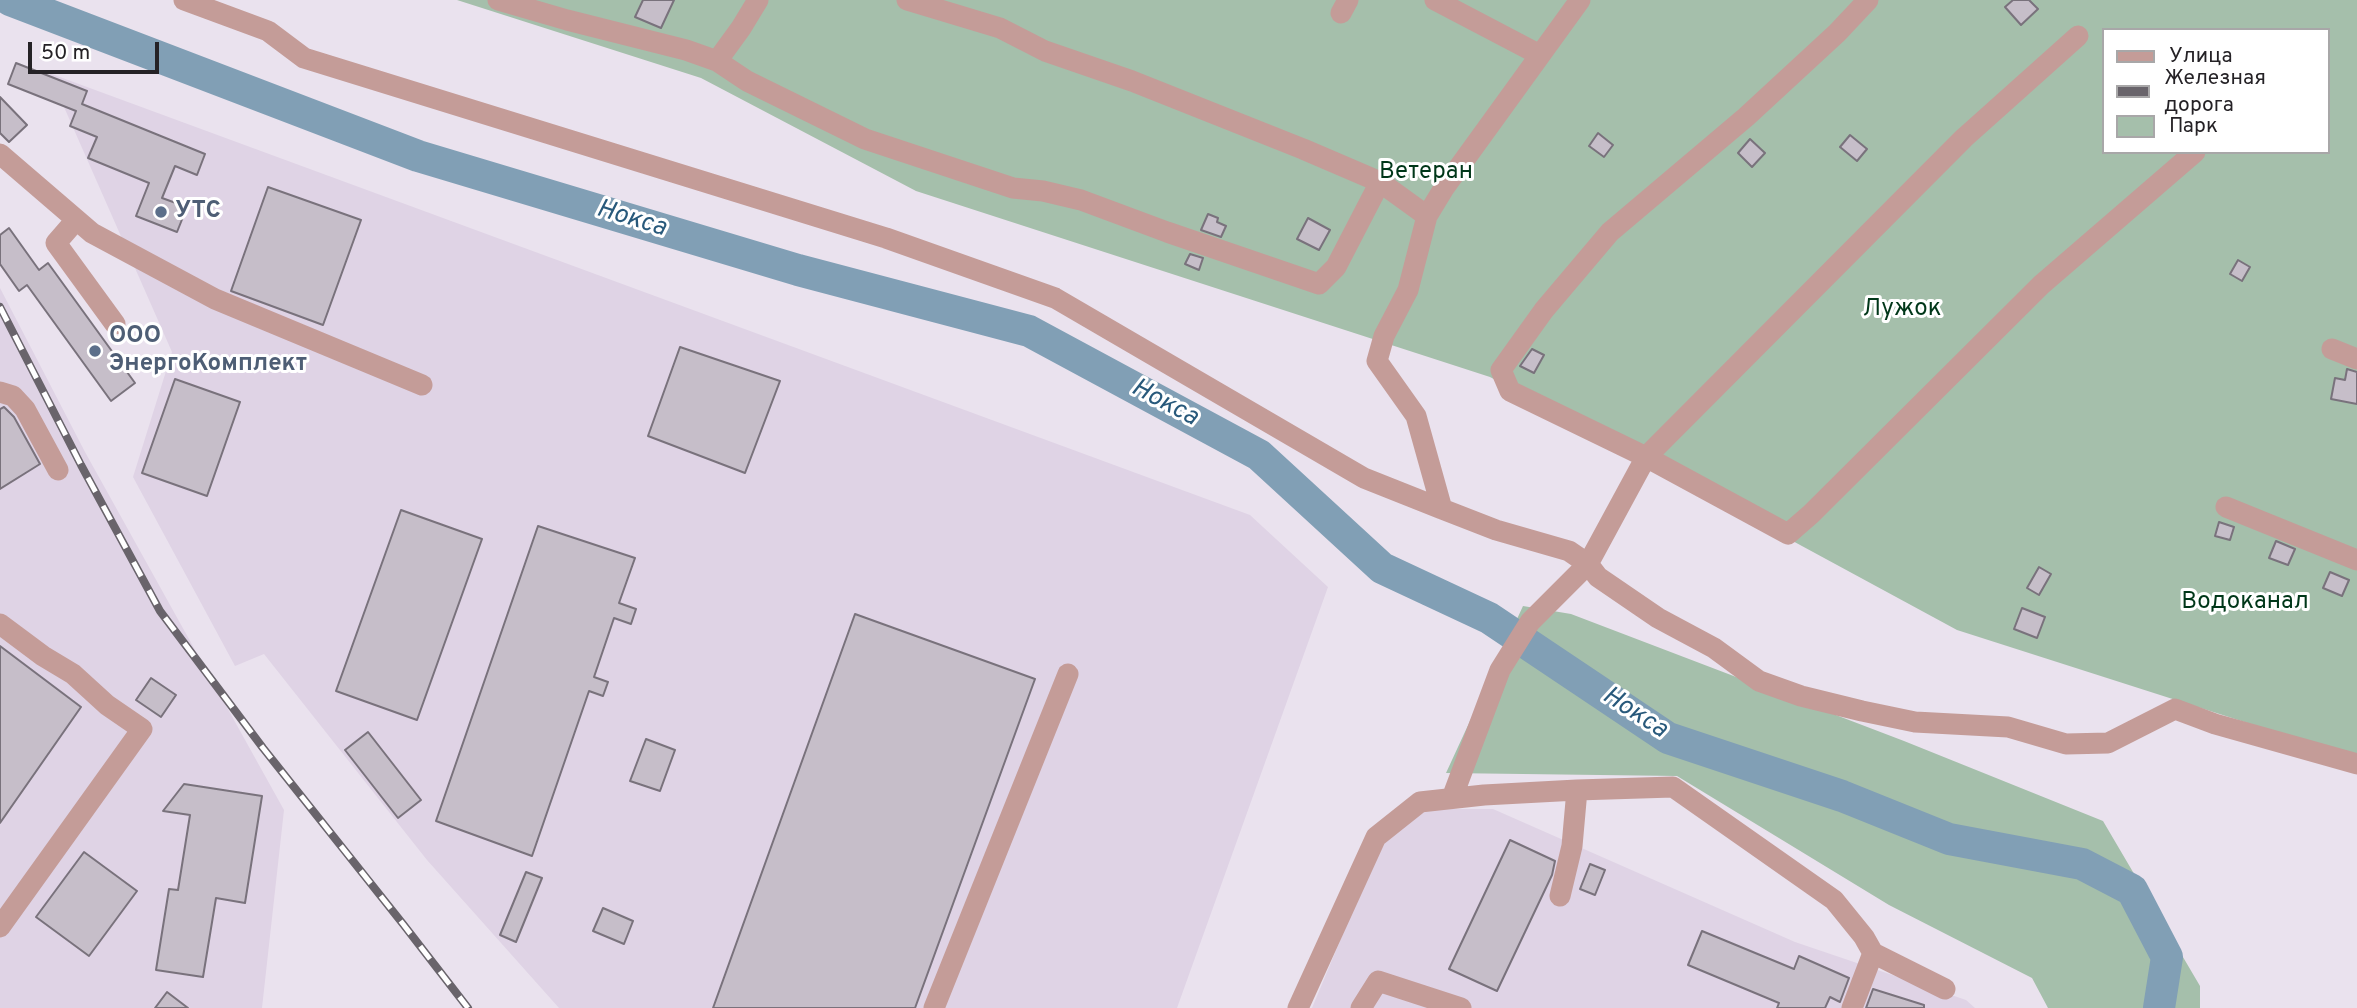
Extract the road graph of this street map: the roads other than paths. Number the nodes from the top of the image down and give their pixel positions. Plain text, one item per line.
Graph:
1 (184, 0) edge
2 (498, 0) edge
3 (758, 0) edge
4 (908, 0) edge
5 (1435, 0) edge
6 (1580, 0) edge
7 (1868, 0) edge
8 (2078, 36) dead end
9 (1540, 55) junction
10 (716, 61) junction
11 (0, 154) edge
12 (2193, 154) edge
13 (1380, 181) junction
14 (1427, 216) junction
15 (76, 220) junction
16 (115, 324) dead end
17 (2332, 349) dead end
18 (2357, 359) edge
19 (422, 385) dead end
20 (0, 392) edge
21 (1646, 457) junction
22 (58, 470) dead end
23 (2226, 507) dead end
24 (1443, 509) junction
25 (2357, 560) edge
26 (1588, 564) junction
27 (0, 624) edge
28 (1068, 674) dead end
29 (2357, 764) edge
30 (1577, 790) junction
31 (1452, 798) junction
32 (1560, 896) dead end
33 (0, 927) edge
34 (1873, 953) junction
35 (1945, 989) dead end
36 (934, 1008) edge
37 (1297, 1008) edge
38 (1361, 1008) edge
39 (1461, 1008) edge
40 (1852, 1008) edge

1 - 24 lane
2 - 10 lane
3 - 10 lane
4 - 13 lane
5 - 9 lane
6 - 9 lane
7 - 21 lane
8 - 21 lane
9 - 14 lane
10 - 13 lane
11 - 15 lane
12 - 21 lane
13 - 14 lane
14 - 24 lane
15 - 16 lane
15 - 19 lane
17 - 18 lane
20 - 22 lane
21 - 26 lane
23 - 25 lane
24 - 26 lane
26 - 29 lane
26 - 31 lane
27 - 33 lane
28 - 36 lane
30 - 31 lane
30 - 32 lane
30 - 34 lane
31 - 37 lane
34 - 35 lane
34 - 40 lane
38 - 39 lane

